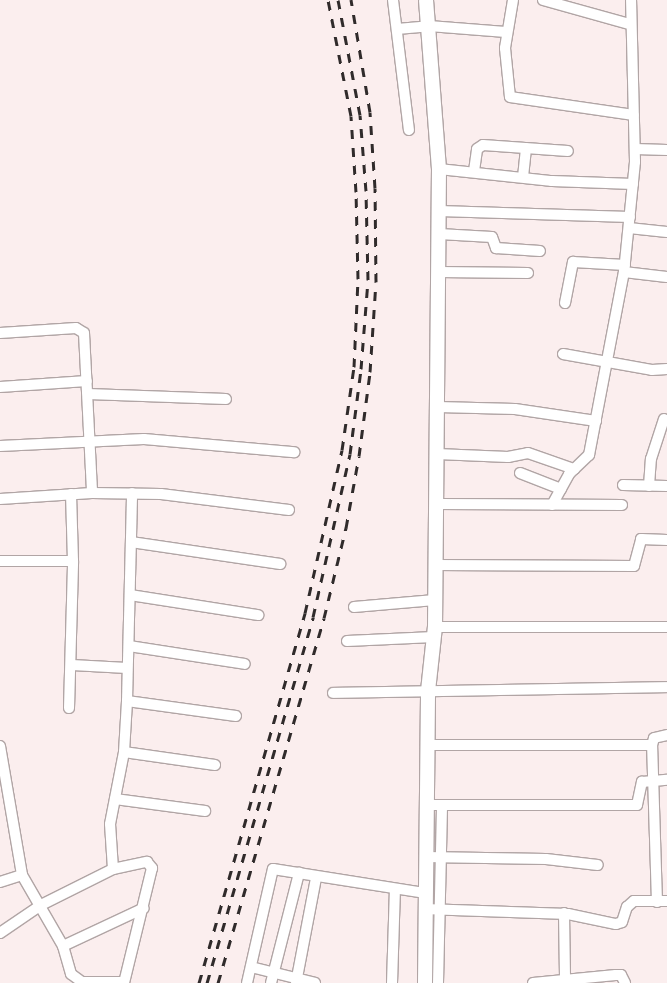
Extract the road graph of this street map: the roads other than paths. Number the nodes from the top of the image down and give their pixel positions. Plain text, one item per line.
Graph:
1 (393, 0) edge
2 (426, 0) edge
3 (513, 0) edge
4 (542, 0) edge
5 (631, 0) edge
6 (629, 24) junction
7 (429, 26) junction
8 (397, 29) junction
9 (506, 32) junction
10 (634, 115) junction
11 (409, 130) dead end
12 (526, 148) junction
13 (635, 149) junction
14 (667, 150) edge
15 (568, 151) dead end
16 (439, 169) junction
17 (474, 171) junction
18 (523, 177) junction
19 (633, 184) junction
20 (439, 211) junction
21 (630, 217) junction
22 (630, 228) junction
23 (667, 232) edge
24 (439, 234) junction
25 (540, 251) dead end
26 (625, 269) junction
27 (439, 272) junction
28 (528, 273) dead end
29 (667, 277) edge
30 (565, 303) dead end
31 (0, 333) edge
32 (563, 354) dead end
33 (607, 361) junction
34 (667, 369) edge
35 (87, 381) junction
36 (0, 387) edge
37 (88, 394) junction
38 (226, 399) dead end
39 (438, 407) junction
40 (664, 419) dead end
41 (596, 421) junction
42 (89, 441) junction
43 (0, 446) edge
44 (294, 452) dead end
45 (437, 454) junction
46 (574, 469) junction
47 (520, 473) dead end
48 (623, 485) dead end
49 (649, 486) junction
50 (667, 486) edge
51 (560, 489) junction
52 (92, 493) junction
53 (132, 493) junction
54 (71, 494) junction
55 (0, 499) edge
56 (437, 504) junction
57 (622, 505) dead end
58 (552, 506) junction
59 (289, 510) dead end
60 (667, 540) edge
61 (131, 542) junction
62 (0, 560) edge
63 (73, 562) junction
64 (280, 564) dead end
65 (436, 565) junction
66 (130, 595) junction
67 (435, 600) junction
68 (354, 607) dead end
69 (258, 614) dead end
70 (667, 627) edge
71 (434, 632) junction
72 (347, 641) dead end
73 (129, 646) junction
74 (245, 664) dead end
75 (72, 666) junction
76 (127, 668) junction
77 (667, 687) edge
78 (428, 691) junction
79 (332, 693) dead end
80 (127, 701) junction
81 (69, 708) dead end
82 (236, 716) dead end
83 (667, 735) edge
84 (428, 745) junction
85 (652, 745) junction
86 (0, 746) edge
87 (124, 752) junction
88 (215, 765) dead end
89 (653, 780) junction
90 (667, 780) edge
91 (115, 800) junction
92 (426, 805) junction
93 (442, 805) junction
94 (205, 811) dead end
95 (425, 857) junction
96 (441, 857) junction
97 (598, 865) dead end
98 (113, 869) junction
99 (299, 873) junction
100 (22, 875) junction
101 (316, 878) junction
102 (0, 882) edge
103 (395, 890) junction
104 (424, 893) junction
105 (662, 902) edge
106 (41, 905) junction
107 (144, 908) junction
108 (424, 909) junction
109 (440, 909) junction
110 (564, 913) junction
111 (0, 933) edge
112 (63, 946) junction
113 (251, 967) junction
114 (274, 972) junction
115 (565, 980) junction
116 (296, 981) edge
117 (124, 982) edge
118 (247, 983) edge
119 (271, 983) edge
120 (315, 983) edge
121 (392, 983) edge
122 (425, 983) edge
123 (438, 983) edge
124 (533, 983) edge
125 (625, 983) edge

1 - 8 street
2 - 7 street
3 - 9 street
4 - 6 street
5 - 6 street
6 - 10 street
7 - 8 street
7 - 9 street
7 - 16 street
8 - 11 street
9 - 10 street
10 - 13 street
12 - 15 street
12 - 17 street
12 - 18 street
13 - 14 street
13 - 19 street
16 - 17 street
16 - 20 street
17 - 18 street
18 - 19 street
19 - 21 street
20 - 21 street
20 - 24 street
21 - 22 street
22 - 23 street
22 - 26 street
24 - 25 street
24 - 27 street
26 - 29 street
26 - 30 street
26 - 33 street
27 - 28 street
27 - 39 street
31 - 35 street
32 - 33 street
33 - 34 street
33 - 41 street
35 - 36 street
35 - 37 street
37 - 38 street
37 - 42 street
39 - 41 street
39 - 45 street
40 - 49 street
41 - 46 street
42 - 43 street
42 - 44 street
42 - 52 street
45 - 46 street
45 - 56 street
46 - 51 street
47 - 51 street
48 - 49 street
49 - 50 street
51 - 58 street
52 - 53 street
52 - 54 street
53 - 59 street
53 - 61 street
54 - 55 street
54 - 63 street
56 - 58 street
56 - 65 street
57 - 58 street
60 - 65 street
61 - 64 street
61 - 66 street
62 - 63 street
63 - 75 street
65 - 67 street
66 - 69 street
66 - 73 street
67 - 68 street
67 - 71 street
70 - 71 street
71 - 72 street
71 - 78 street
73 - 74 street
73 - 76 street
75 - 76 street
75 - 81 street
76 - 80 street
77 - 78 street
78 - 79 street
78 - 84 street
80 - 82 street
80 - 87 street
83 - 85 street
84 - 85 street
84 - 92 street
85 - 89 street
86 - 100 street
87 - 88 street
87 - 91 street
89 - 90 street
89 - 93 street
89 - 105 street
91 - 94 street
91 - 98 street
92 - 93 street
92 - 95 street
93 - 96 street
95 - 96 street
95 - 104 street
96 - 97 street
96 - 109 street
98 - 106 street
98 - 107 street
99 - 101 street
99 - 113 street
99 - 114 street
100 - 102 street
100 - 106 street
101 - 103 street
101 - 116 street
103 - 104 street
103 - 121 street
104 - 108 street
105 - 110 street
106 - 111 street
106 - 112 street
107 - 112 street
107 - 117 street
108 - 109 street
108 - 122 street
109 - 110 street
109 - 123 street
110 - 115 street
112 - 117 street
113 - 114 street
113 - 118 street
114 - 116 street
114 - 119 street
115 - 124 street
115 - 125 street
116 - 120 street

